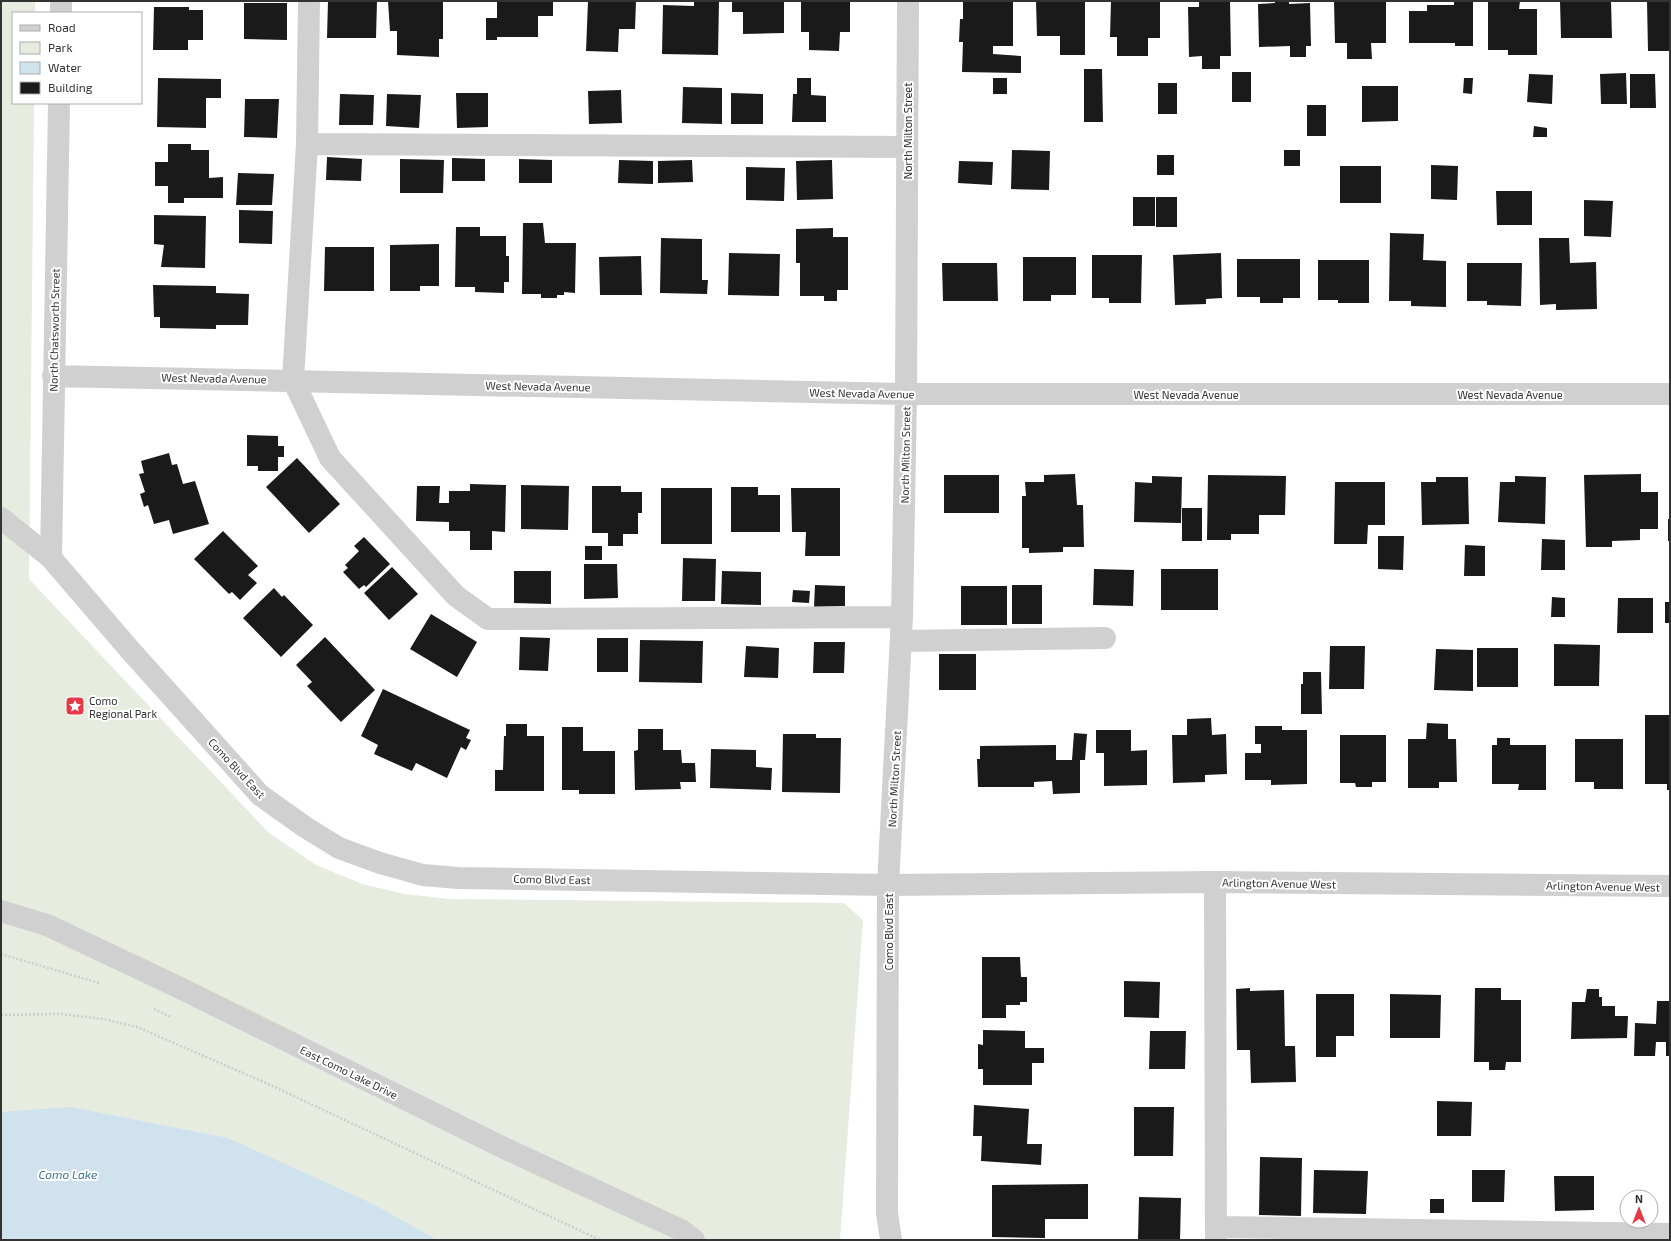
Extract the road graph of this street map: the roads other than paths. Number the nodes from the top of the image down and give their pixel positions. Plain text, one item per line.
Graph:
1 (61, 1) edge
2 (309, 1) edge
3 (908, 1) edge
4 (61, 12) edge
5 (59, 104) edge
6 (307, 144) junction
7 (907, 147) junction
8 (53, 376) junction
9 (293, 380) junction
10 (906, 394) junction
11 (1670, 394) edge
12 (1, 518) edge
13 (50, 558) junction
14 (902, 617) junction
15 (1105, 638) dead end
16 (901, 641) junction
17 (1215, 882) junction
18 (888, 885) junction
19 (1670, 886) edge
20 (1, 911) edge
21 (1216, 1234) edge
22 (1670, 1234) edge
23 (694, 1240) edge
24 (891, 1240) edge

1 - 4 street
2 - 6 street
3 - 7 street, North Milton Street
5 - 8 street, North Chatsworth Street
6 - 7 street
6 - 9 street
7 - 10 street, North Milton Street
8 - 9 street, West Nevada Avenue
8 - 13 street, North Chatsworth Street
9 - 10 street, West Nevada Avenue
9 - 14 street
10 - 11 street, West Nevada Avenue
10 - 14 street, North Milton Street
12 - 13 street, Como Blvd East
13 - 18 street, Como Blvd East
14 - 16 street, North Milton Street
15 - 16 street
16 - 18 street, North Milton Street
17 - 18 street, Arlington Avenue West
17 - 19 street, Arlington Avenue West
17 - 21 street
18 - 24 street, Como Blvd East
20 - 23 street, East Como Lake Drive
21 - 22 street

